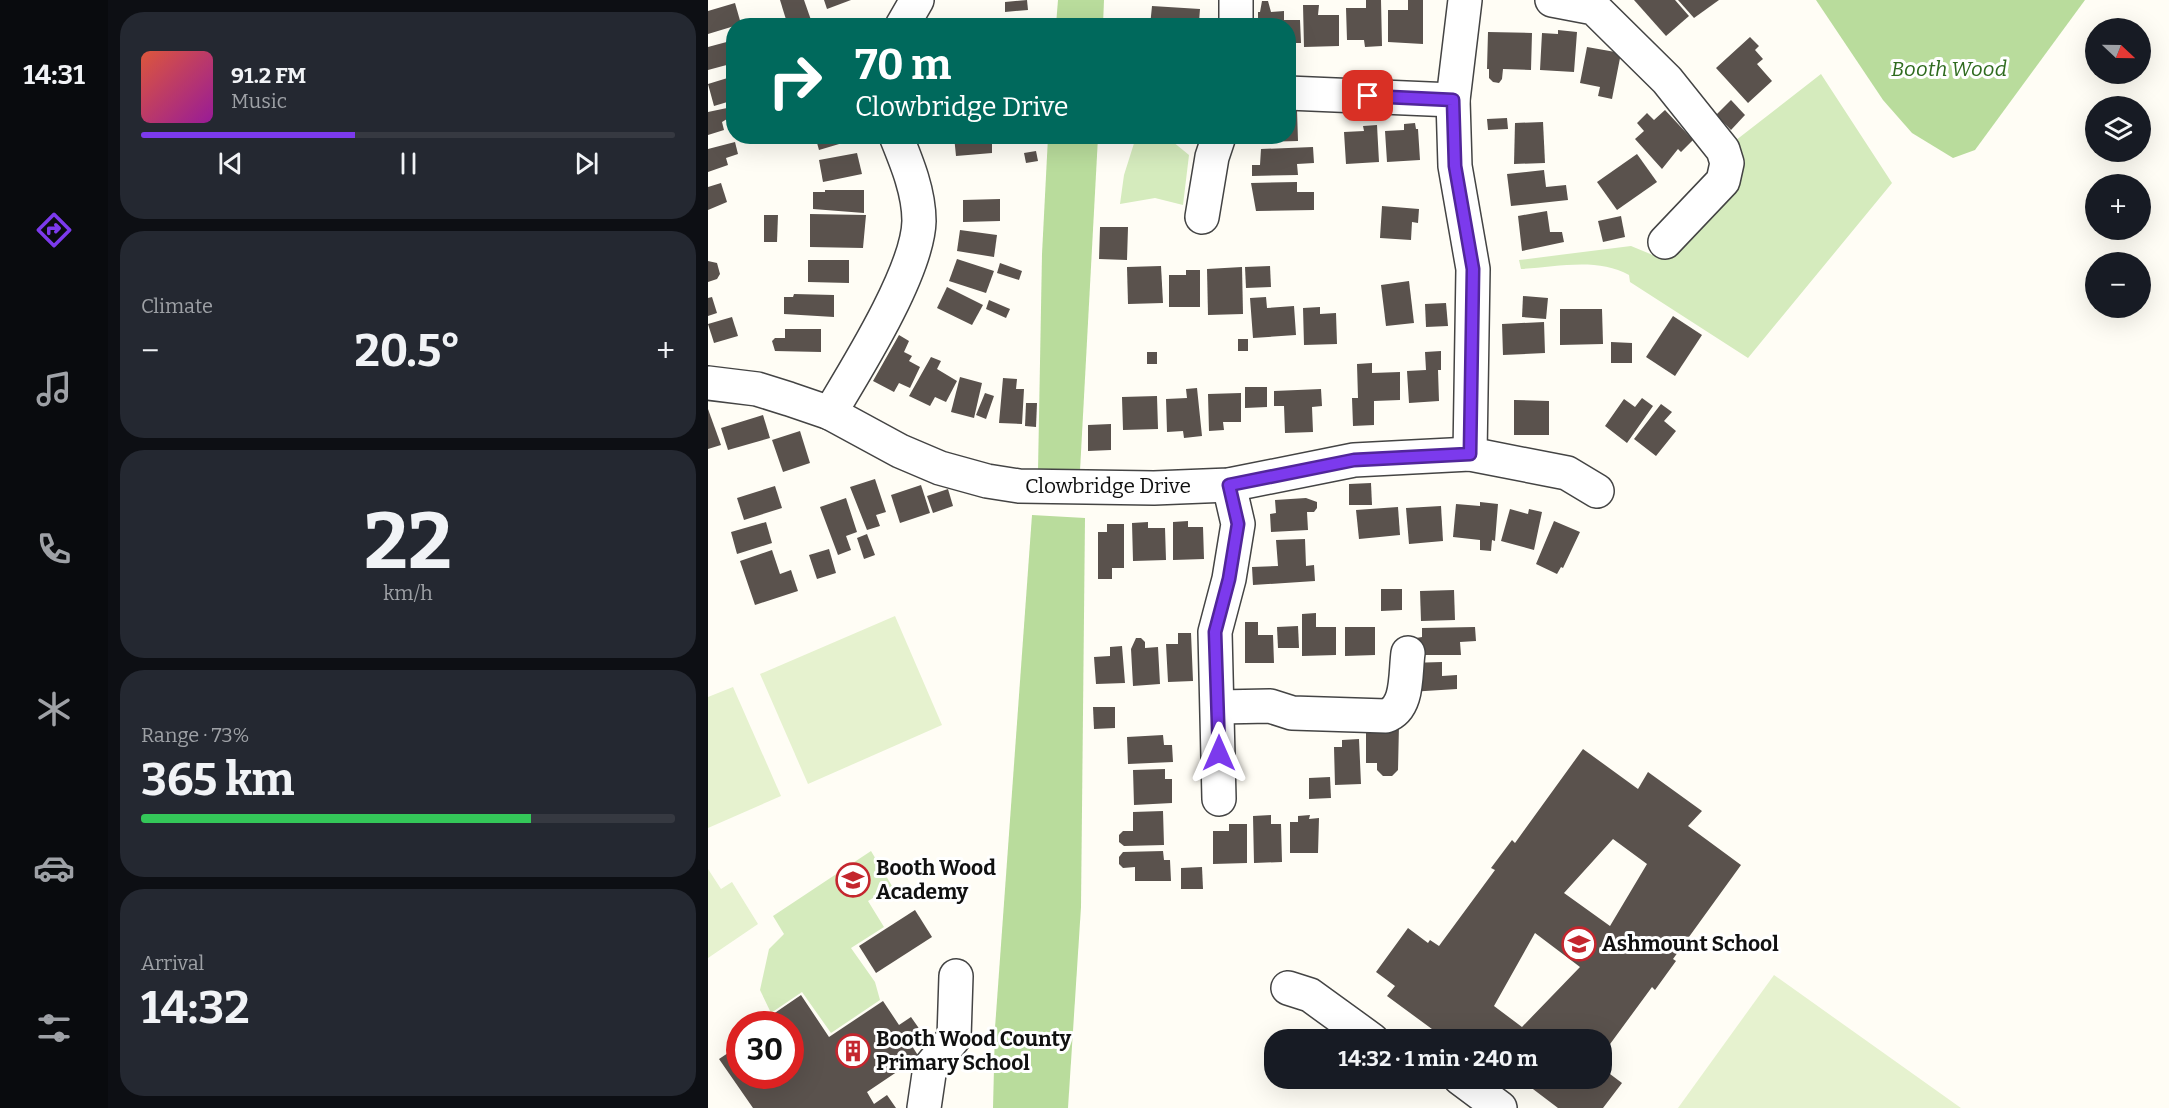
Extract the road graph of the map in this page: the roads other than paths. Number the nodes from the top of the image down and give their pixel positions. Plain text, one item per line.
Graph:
1 (917, 0) edge
2 (1236, 0) edge
3 (1465, 0) edge
4 (1552, 0) edge
5 (1598, 4) edge
6 (907, 18) edge
7 (1236, 18) edge
8 (1296, 93) edge
9 (1453, 100) junction
10 (899, 144) edge
11 (1216, 144) edge
12 (1202, 217) dead end
13 (1665, 242) dead end
14 (708, 383) edge
15 (830, 413) junction
16 (1470, 454) junction
17 (1229, 485) junction
18 (1597, 491) dead end
19 (1408, 653) dead end
20 (1219, 707) junction
21 (1219, 799) dead end
22 (956, 976) dead end
23 (1288, 988) dead end
24 (1357, 1029) edge
25 (1475, 1089) edge
26 (924, 1108) edge
27 (1500, 1108) edge

1 - 6 street
2 - 7 street
3 - 9 street
4 - 5 street
5 - 13 street
8 - 9 street
9 - 16 street
10 - 15 street
11 - 12 street
14 - 15 street, Clowbridge Drive
15 - 17 street, Clowbridge Drive
16 - 17 street, Clowbridge Drive
16 - 18 street, Clowbridge Drive
17 - 20 street
19 - 20 street
20 - 21 street
22 - 26 street
23 - 24 street
25 - 27 street

